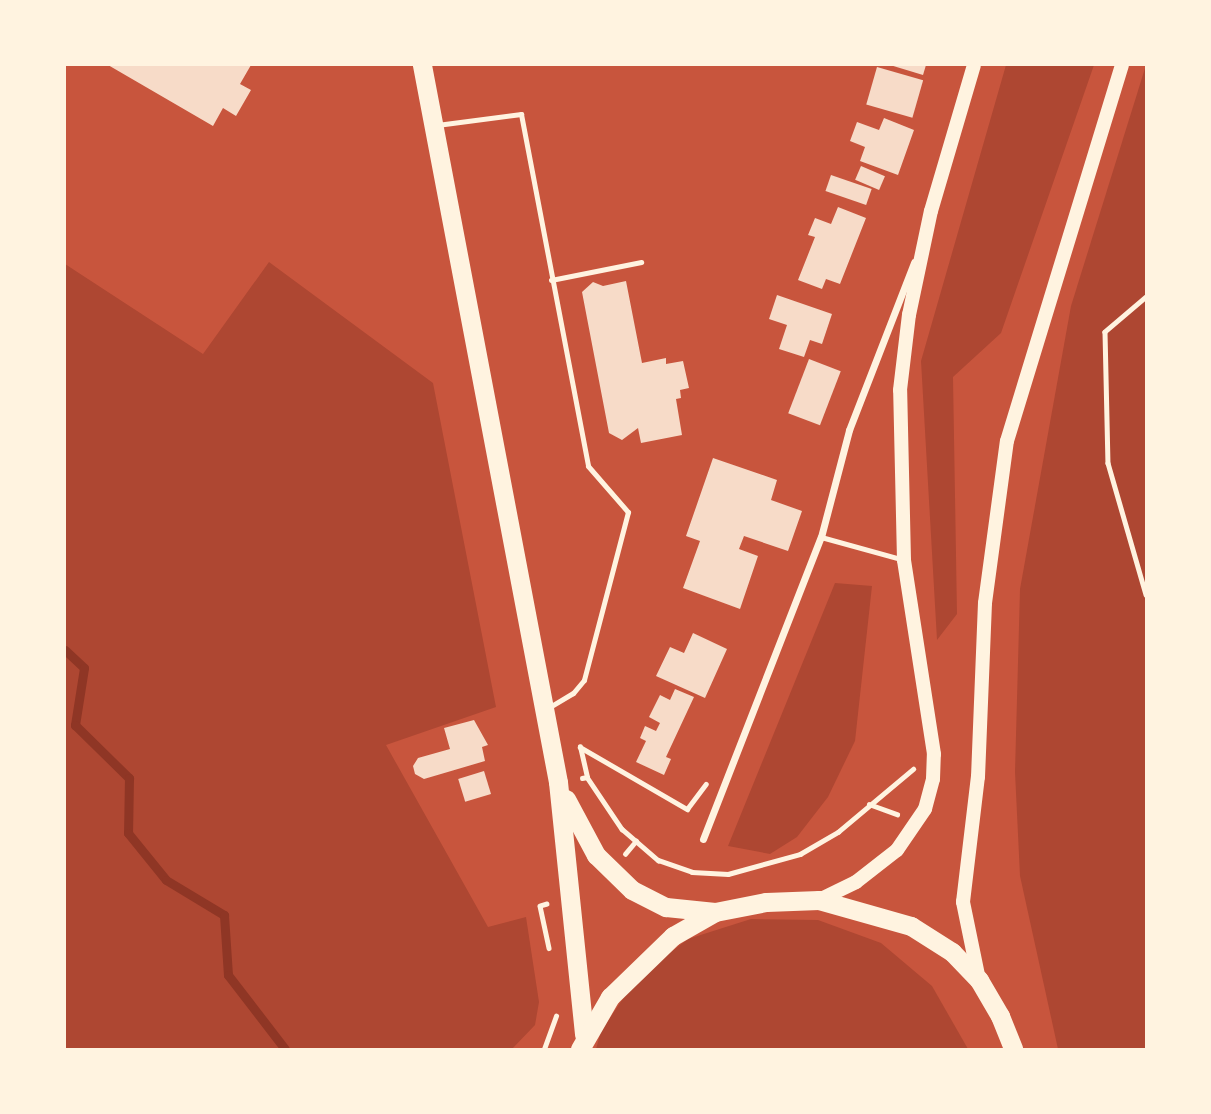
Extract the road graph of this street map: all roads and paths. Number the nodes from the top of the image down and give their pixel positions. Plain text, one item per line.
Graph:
1 (422, 65) edge
2 (974, 65) edge
3 (1122, 65) edge
4 (433, 126) junction
5 (928, 228) junction
6 (641, 262) dead end
7 (551, 280) junction
8 (1146, 297) edge
9 (821, 537) junction
10 (904, 560) junction
11 (1146, 595) edge
12 (544, 711) junction
13 (934, 754) junction
14 (587, 777) junction
15 (558, 782) junction
16 (725, 789) junction
17 (703, 839) dead end
18 (819, 900) junction
19 (715, 912) junction
20 (979, 980) junction
21 (582, 1042) edge
22 (1013, 1049) edge

1 - 4 highway
2 - 5 main road
3 - 20 main road
4 - 7 lane
4 - 12 highway
5 - 9 street
5 - 10 main road
6 - 7 lane
7 - 12 lane
8 - 11 path
9 - 10 lane
9 - 16 street
10 - 13 main road
12 - 15 highway
13 - 14 path
13 - 18 main road
14 - 15 path
14 - 16 path
15 - 19 highway
15 - 21 highway
16 - 17 street
18 - 19 highway
18 - 20 highway
19 - 21 highway
20 - 22 highway

